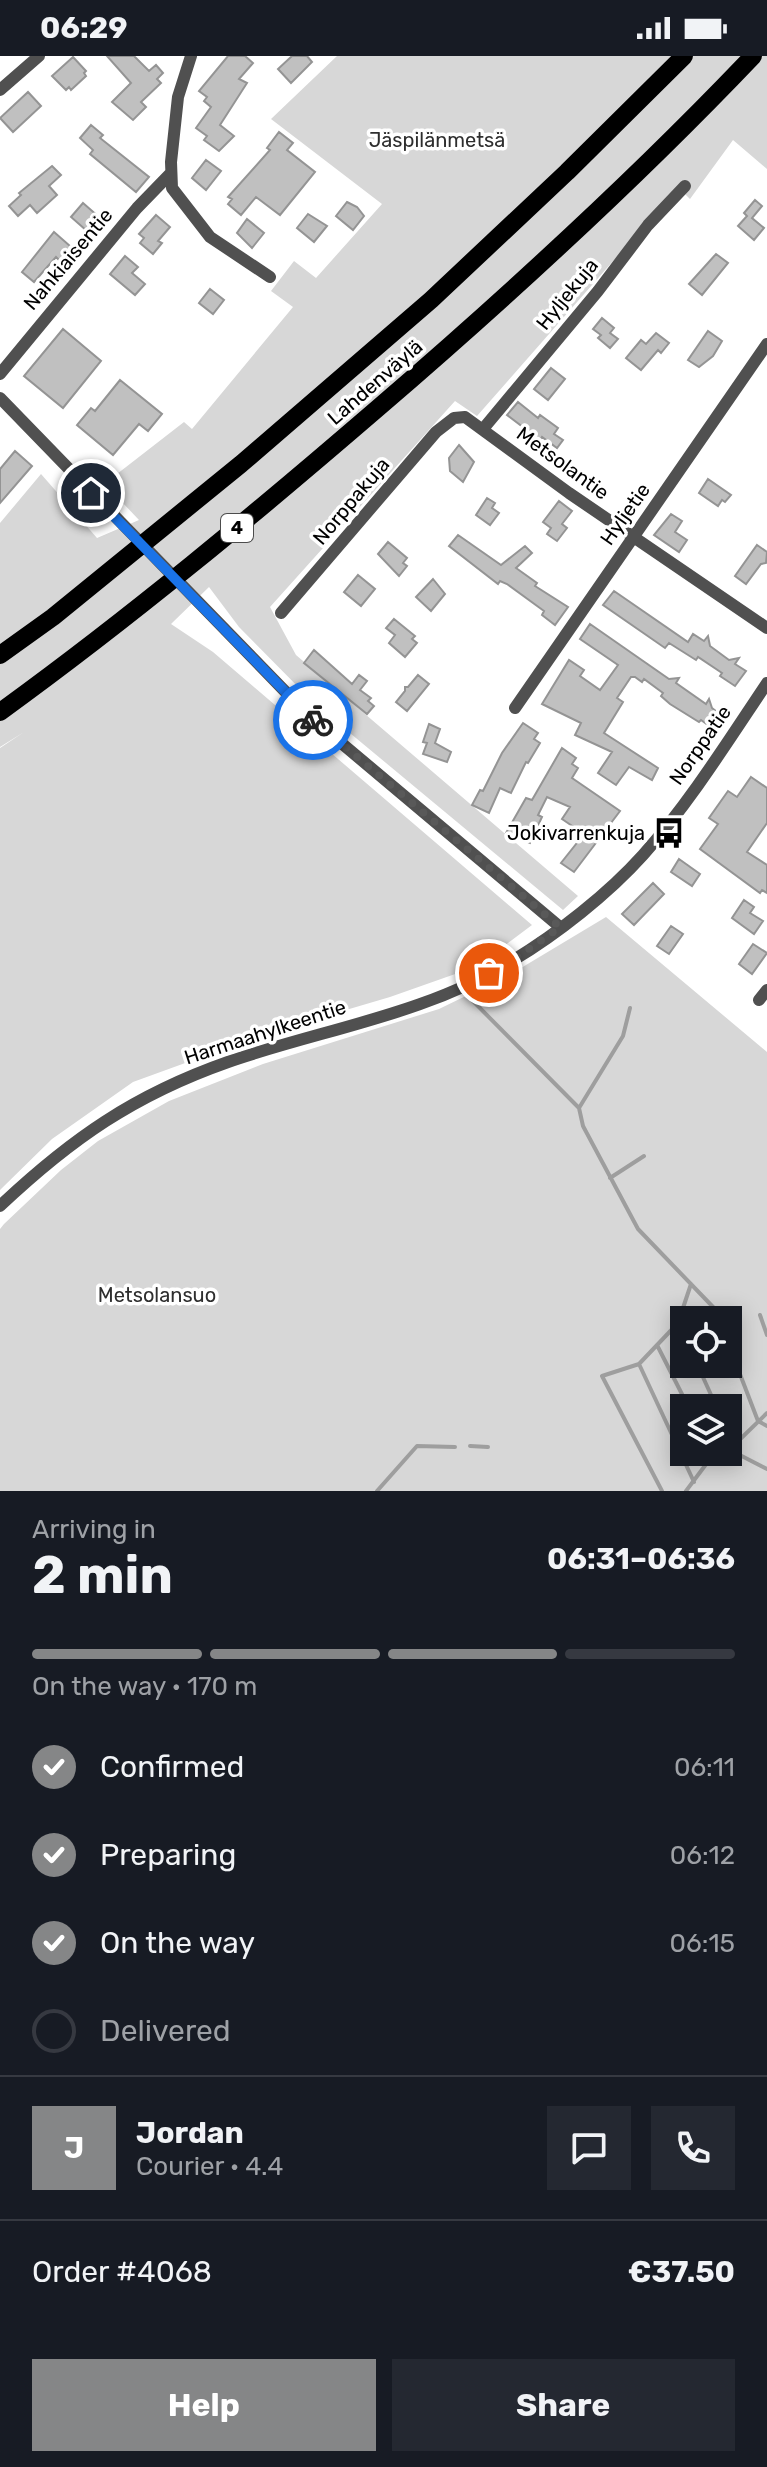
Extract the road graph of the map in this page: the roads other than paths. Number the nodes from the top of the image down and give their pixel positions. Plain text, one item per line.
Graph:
1 (39, 56) edge
2 (191, 56) edge
3 (684, 56) edge
4 (761, 56) edge
5 (748, 61) edge
6 (0, 90) edge
7 (170, 174) junction
8 (685, 186) dead end
9 (270, 277) dead end
10 (767, 344) edge
11 (0, 374) edge
12 (0, 398) edge
13 (454, 418) joint
14 (483, 429) junction
15 (633, 537) junction
16 (281, 613) dead end
17 (767, 628) edge
18 (0, 655) edge
19 (767, 683) edge
20 (515, 708) dead end
21 (0, 712) edge
22 (560, 927) junction
23 (0, 1206) edge

1 - 6 street
2 - 7 street
3 - 18 highway, Lahdenväylä / 4
4 - 5 highway, Lahdenväylä
5 - 21 highway, Lahdenväylä / 4
7 - 9 street
7 - 11 street, Nahkiaisentie
8 - 14 street, Hyljekuja
10 - 15 street, Hyljetie
12 - 22 street
13 - 14 street, Metsolantie
13 - 16 street, Norppakuja
14 - 15 street, Metsolantie
15 - 17 street, Metsolantie
15 - 20 street, Hyljetie
19 - 22 street, Norppatie
22 - 23 street, Harmaahylkeentie

